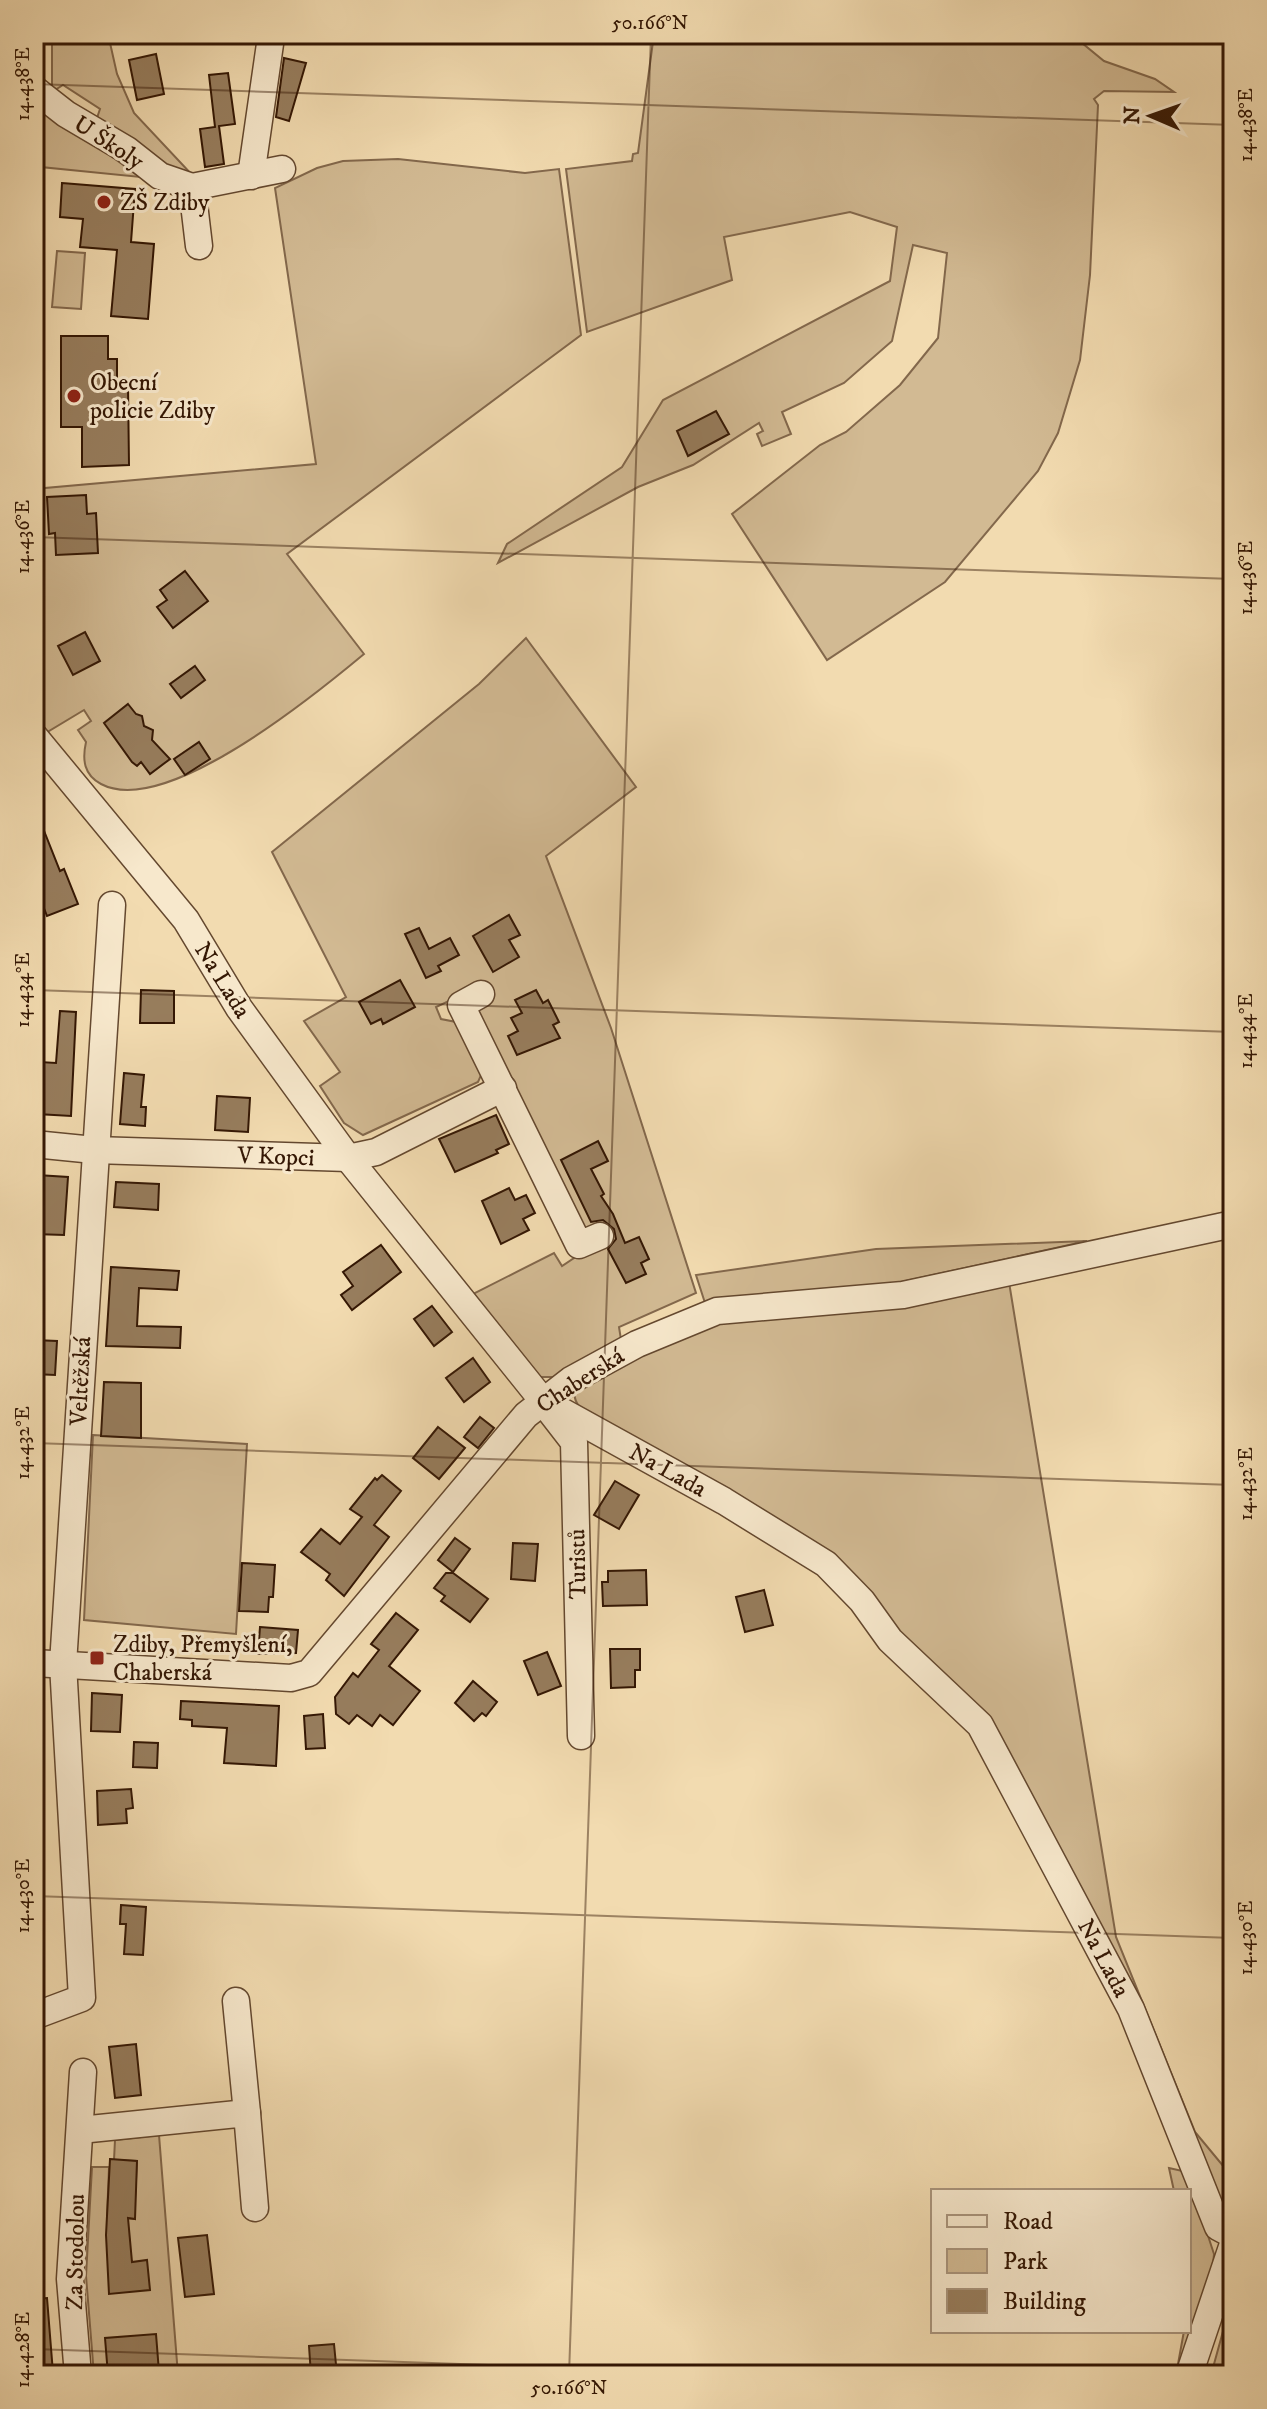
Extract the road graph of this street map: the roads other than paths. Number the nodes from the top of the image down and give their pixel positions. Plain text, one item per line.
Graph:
1 (271, 37) dead end
2 (34, 89) edge
3 (282, 169) dead end
4 (251, 176) junction
5 (192, 187) junction
6 (199, 246) dead end
7 (34, 736) edge
8 (112, 905) dead end
9 (463, 1004) dead end
10 (503, 1088) junction
11 (34, 1144) edge
12 (94, 1150) junction
13 (348, 1158) junction
14 (1233, 1224) edge
15 (600, 1236) dead end
16 (543, 1401) junction
17 (34, 1663) edge
18 (63, 1664) junction
19 (581, 1736) dead end
20 (236, 2001) dead end
21 (34, 2016) edge
22 (83, 2072) dead end
23 (247, 2113) junction
24 (80, 2130) junction
25 (255, 2208) dead end
26 (1233, 2235) edge
27 (1233, 2244) edge
28 (78, 2375) edge
29 (1189, 2375) edge

1 - 4 street
2 - 5 street, U Školy
3 - 4 street
4 - 5 street
5 - 6 street
7 - 13 street, Na Lada
8 - 12 street, Veltěžská
9 - 10 street
10 - 13 street, V Kopci
10 - 15 street
11 - 12 street, V Kopci
12 - 13 street, V Kopci
12 - 18 street, Veltěžská
13 - 16 street, Na Lada
14 - 16 street, Chaberská
16 - 18 street, Chaberská
16 - 19 street, Turistů
16 - 26 street, Na Lada
17 - 18 street, Chaberská
18 - 21 street, Veltěžská
20 - 23 street
22 - 24 street, Za Stodolou
23 - 24 street
23 - 25 street
24 - 28 street, Za Stodolou
27 - 29 street

